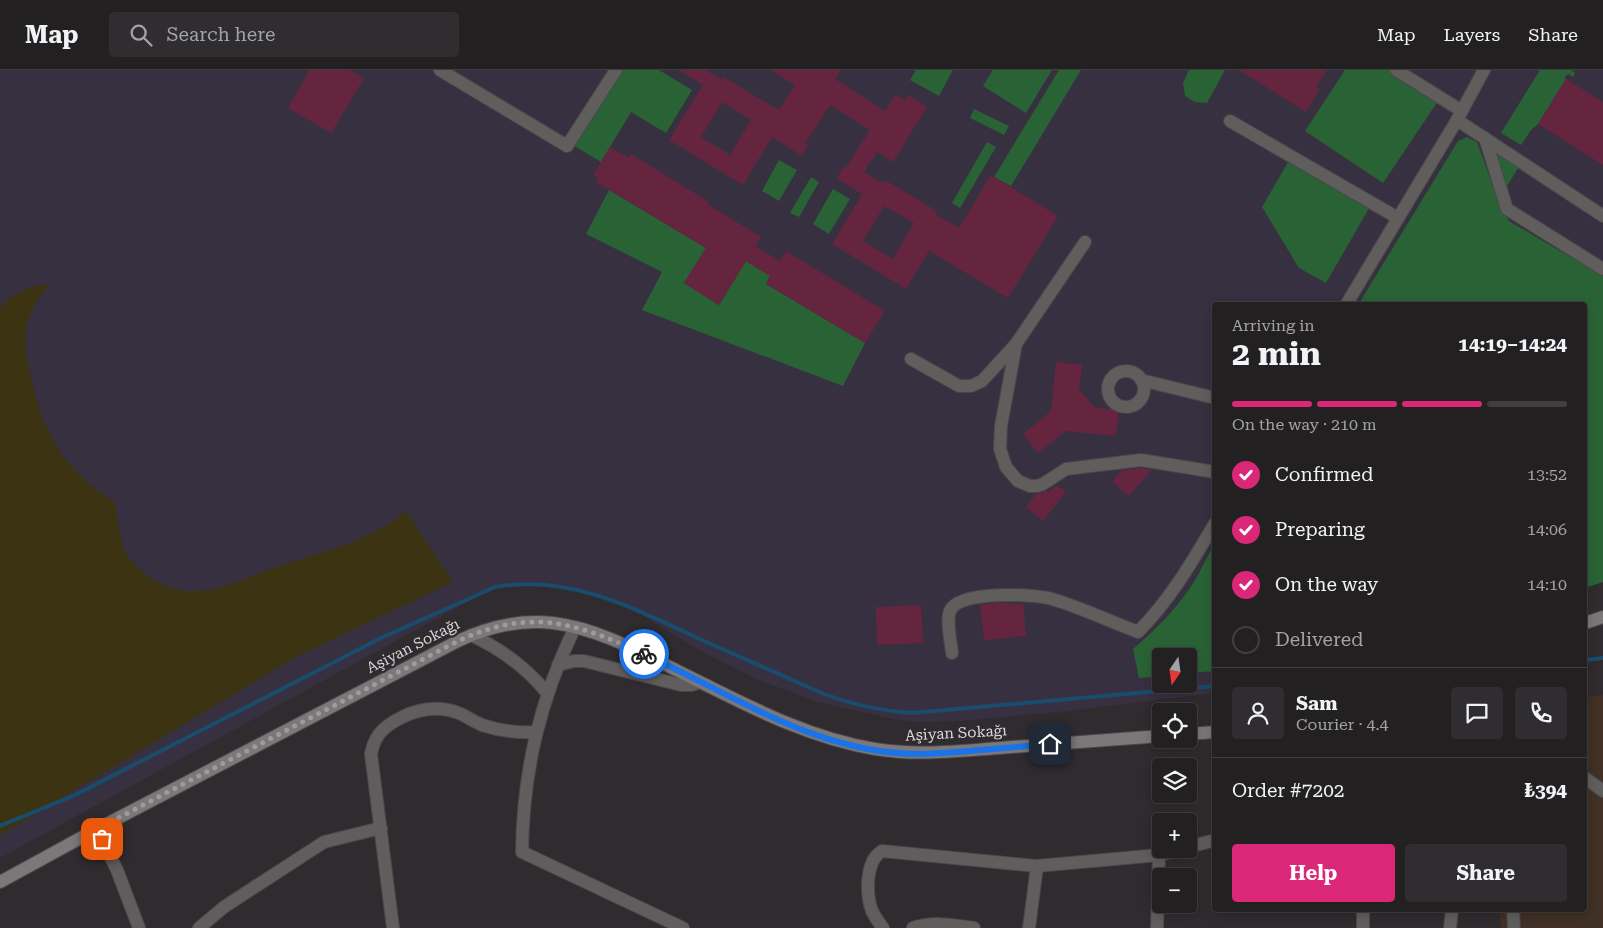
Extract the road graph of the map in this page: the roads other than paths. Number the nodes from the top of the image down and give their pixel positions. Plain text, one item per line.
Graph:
1 (440, 70) edge
2 (616, 70) edge
3 (1396, 70) edge
4 (1484, 70) edge
5 (1460, 116) junction
6 (1230, 121) dead end
7 (1485, 138) junction
8 (1603, 216) edge
9 (1398, 218) junction
10 (1085, 242) dead end
11 (1603, 269) edge
12 (1348, 302) edge
13 (1016, 344) junction
14 (911, 359) dead end
15 (1141, 380) dead end
16 (1212, 397) edge
17 (1212, 472) edge
18 (1212, 528) edge
19 (1603, 617) edge
20 (1587, 622) edge
21 (575, 627) junction
22 (471, 635) junction
23 (952, 653) dead end
24 (558, 664) junction
25 (700, 682) junction
26 (547, 693) junction
27 (536, 732) junction
28 (1212, 732) edge
29 (1197, 733) edge
30 (1152, 737) edge
31 (1587, 779) edge
32 (1603, 790) edge
33 (381, 828) junction
34 (97, 829) junction
35 (1212, 841) edge
36 (1197, 845) edge
37 (1152, 856) edge
38 (1160, 858) edge
39 (1038, 866) junction
40 (0, 882) edge
41 (1363, 912) edge
42 (1452, 912) edge
43 (1513, 912) edge
44 (139, 928) edge
45 (199, 928) edge
46 (393, 928) edge
47 (683, 928) edge
48 (883, 928) edge
49 (913, 928) edge
50 (974, 928) edge
51 (1029, 928) edge
52 (1156, 928) edge
53 (1363, 928) edge
54 (1450, 928) edge
55 (1514, 928) edge

1 - 2 street
3 - 5 street
4 - 5 street
5 - 7 street
5 - 9 street
6 - 9 street
7 - 8 street
7 - 11 street
9 - 12 street
10 - 13 street
13 - 14 street
13 - 17 street
15 - 16 street
18 - 23 street
19 - 20 street
21 - 22 street, Aşiyan Sokağı
21 - 24 street
21 - 25 street, Aşiyan Sokağı
22 - 26 street
22 - 34 street, Aşiyan Sokağı
24 - 25 street
24 - 26 street
25 - 30 street, Aşiyan Sokağı
26 - 27 street
27 - 33 street
27 - 47 street
28 - 29 street
31 - 32 street
33 - 45 street
33 - 46 street
34 - 40 street, Aşiyan Sokağı
34 - 44 street
35 - 36 street
37 - 39 street
38 - 52 street
39 - 48 street
39 - 51 street
41 - 53 street
42 - 54 street
43 - 55 street
49 - 50 street

